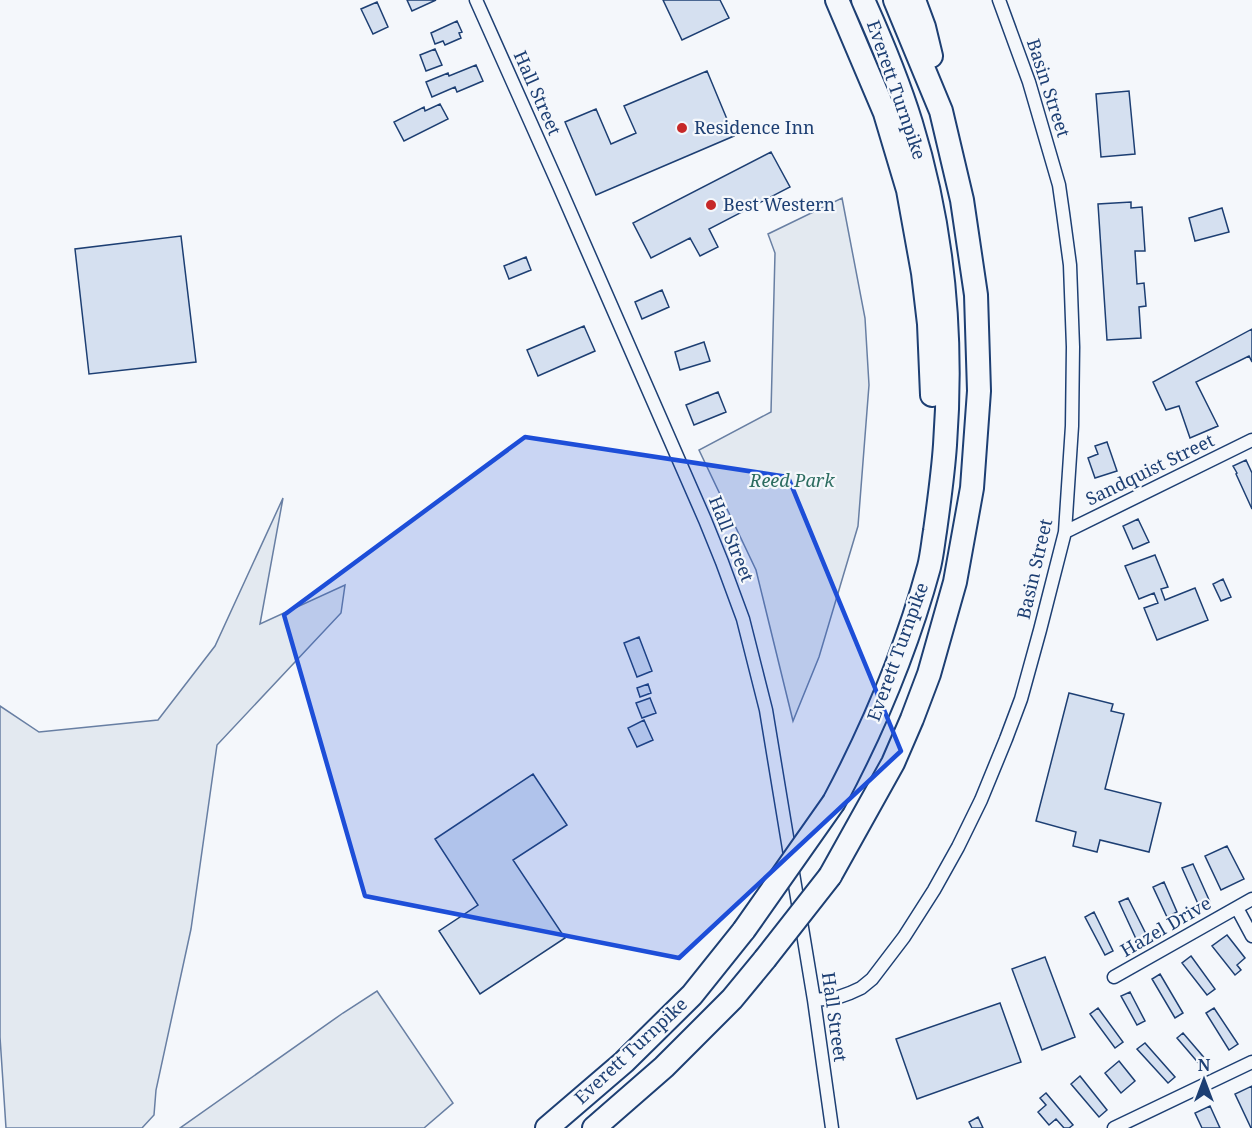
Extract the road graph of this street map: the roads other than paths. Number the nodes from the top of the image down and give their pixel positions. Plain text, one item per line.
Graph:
1 (476, 0) edge
2 (837, 0) edge
3 (863, 0) edge
4 (895, 0) edge
5 (914, 0) edge
6 (999, 0) edge
7 (941, 111) junction
8 (1252, 440) edge
9 (1065, 532) junction
10 (929, 565) junction
11 (1252, 899) edge
12 (1237, 908) junction
13 (1252, 936) edge
14 (1114, 978) dead end
15 (814, 1000) junction
16 (1252, 1062) edge
17 (547, 1128) edge
18 (594, 1128) edge
19 (832, 1128) edge
20 (1114, 1128) edge

1 - 15 street, Hall Street
2 - 10 highway
3 - 10 highway, Everett Turnpike
4 - 7 highway, Everett Turnpike
5 - 7 highway
6 - 9 street, Basin Street
7 - 18 highway, Everett Turnpike, bridge
8 - 9 street, Sandquist Street
9 - 15 street, Basin Street
10 - 17 highway, Everett Turnpike, bridge
11 - 12 street, Hazel Drive
12 - 13 street, Hazel Drive
12 - 14 street, Hazel Drive
15 - 19 street, Hall Street
16 - 20 street

